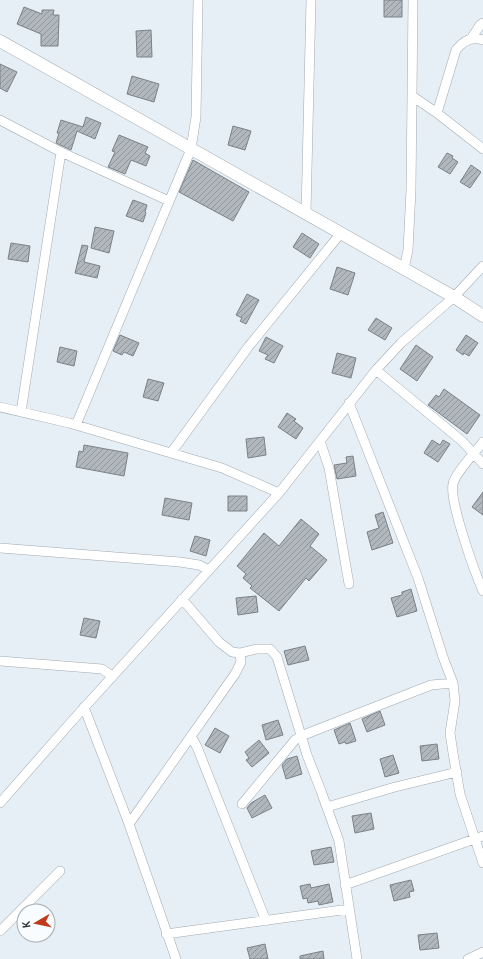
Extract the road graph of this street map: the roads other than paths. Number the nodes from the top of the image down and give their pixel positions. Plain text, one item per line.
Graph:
1 (198, 0) edge
2 (311, 0) edge
3 (413, 0) edge
4 (483, 23) edge
5 (471, 39) junction
6 (483, 40) edge
7 (0, 41) edge
8 (412, 96) junction
9 (437, 113) junction
10 (0, 120) edge
11 (191, 149) junction
12 (483, 149) edge
13 (61, 152) junction
14 (169, 201) junction
15 (306, 213) junction
16 (341, 233) junction
17 (483, 266) edge
18 (404, 269) junction
19 (454, 297) junction
20 (483, 316) edge
21 (376, 370) junction
22 (349, 403) junction
23 (0, 407) edge
24 (21, 412) junction
25 (76, 425) junction
26 (320, 441) junction
27 (483, 442) edge
28 (172, 453) junction
29 (474, 454) junction
30 (483, 464) edge
31 (279, 493) junction
32 (0, 548) edge
33 (209, 570) junction
34 (349, 584) dead end
35 (483, 591) edge
36 (182, 599) junction
37 (240, 653) junction
38 (0, 661) edge
39 (112, 676) junction
40 (453, 683) junction
41 (84, 707) junction
42 (191, 736) junction
43 (301, 736) junction
44 (457, 772) junction
45 (0, 803) edge
46 (242, 804) dead end
47 (327, 807) junction
48 (129, 824) junction
49 (479, 838) edge
50 (483, 863) edge
51 (60, 871) dead end
52 (345, 885) junction
53 (349, 909) junction
54 (266, 921) junction
55 (0, 931) edge
56 (166, 934) junction
57 (483, 952) edge
58 (176, 959) edge
59 (357, 959) edge
60 (468, 959) edge

1 - 11 street
2 - 15 street
3 - 8 street
4 - 5 street
5 - 6 street
5 - 9 street
7 - 11 main road
8 - 9 street
8 - 18 street
9 - 12 street
10 - 13 street
11 - 14 street
11 - 15 main road
13 - 14 street
13 - 24 street
14 - 25 street
15 - 16 main road
16 - 18 main road
16 - 28 street
17 - 19 street
18 - 19 main road
19 - 20 main road
19 - 21 street
21 - 22 street
21 - 29 street
22 - 26 street
22 - 40 street
23 - 24 street
24 - 25 street
25 - 28 street
26 - 31 street
26 - 34 street
27 - 29 street
28 - 31 street
29 - 30 street
29 - 35 street
31 - 33 street
32 - 33 street
33 - 36 street
36 - 37 street
36 - 39 street
37 - 42 street
37 - 43 street
38 - 39 street
39 - 41 street
40 - 43 street
40 - 44 street
41 - 45 street
41 - 48 street
42 - 48 street
42 - 54 street
43 - 46 street
43 - 47 street
44 - 47 street
44 - 49 street
47 - 52 street
48 - 56 street
49 - 50 street
49 - 52 street
51 - 55 street
52 - 53 street
53 - 54 street
53 - 59 street
54 - 56 street
56 - 58 street
57 - 60 street

